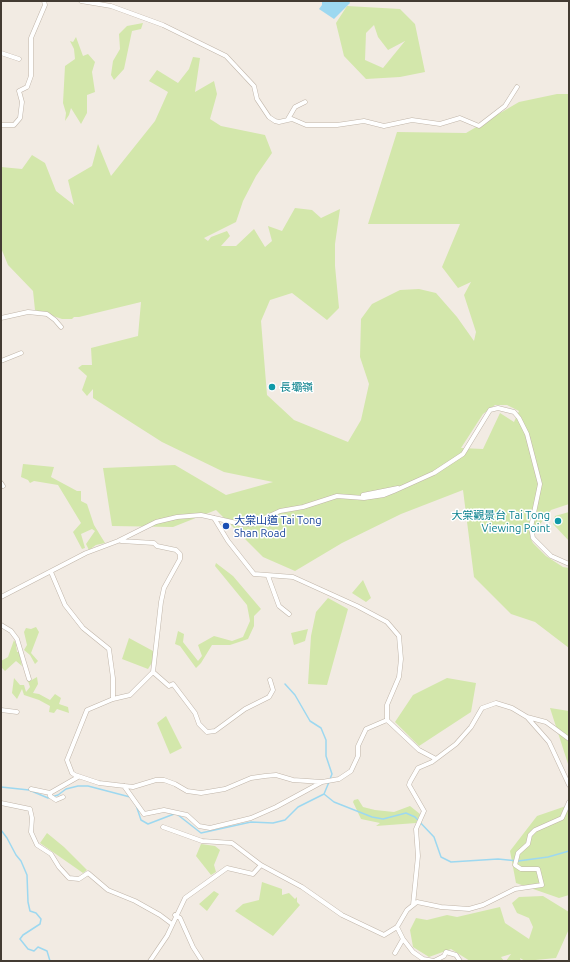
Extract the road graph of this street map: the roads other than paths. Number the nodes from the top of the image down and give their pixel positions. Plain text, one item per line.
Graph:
1 (44, 1) edge
2 (81, 1) edge
3 (1, 53) edge
4 (19, 59) dead end
5 (517, 87) dead end
6 (305, 102) dead end
7 (288, 119) junction
8 (1, 125) edge
9 (1, 318) edge
10 (61, 326) dead end
11 (20, 353) dead end
12 (1, 361) edge
13 (214, 518) junction
14 (225, 520) junction
15 (220, 529) junction
16 (118, 541) junction
17 (569, 564) edge
18 (50, 572) junction
19 (268, 576) junction
20 (1, 597) edge
21 (288, 614) dead end
22 (1, 626) edge
23 (152, 672) junction
24 (29, 679) dead end
25 (270, 680) dead end
26 (113, 699) junction
27 (1, 710) edge
28 (16, 712) dead end
29 (527, 717) junction
30 (387, 720) junction
31 (569, 738) edge
32 (436, 759) junction
33 (78, 777) junction
34 (322, 782) junction
35 (569, 785) edge
36 (124, 786) junction
37 (31, 789) dead end
38 (51, 796) junction
39 (63, 797) dead end
40 (569, 802) edge
41 (1, 803) edge
42 (163, 827) dead end
43 (261, 865) junction
44 (413, 905) junction
45 (175, 915) junction
46 (172, 924) junction
47 (397, 927) junction
48 (403, 939) junction
49 (395, 953) dead end
50 (150, 961) edge
51 (202, 961) edge
52 (460, 961) edge

1 - 8 street
2 - 7 street
3 - 4 street
5 - 7 street
6 - 7 street
9 - 10 street
11 - 12 street
13 - 14 street
13 - 15 street
13 - 16 street
14 - 15 street
14 - 17 street
15 - 19 street
16 - 18 street
16 - 23 street
18 - 20 street
18 - 26 street
19 - 21 street
19 - 30 street
22 - 24 street
23 - 25 street
23 - 26 street
26 - 33 street
27 - 28 street
29 - 31 street
29 - 32 street
29 - 35 street
30 - 32 street
30 - 34 street
32 - 44 street
33 - 36 street
33 - 38 street
34 - 36 street
34 - 36 street
37 - 38 street
38 - 39 street
40 - 44 street
41 - 46 street
42 - 43 street
43 - 45 street
43 - 47 street
44 - 47 street
45 - 46 street
45 - 51 street
46 - 50 street
47 - 48 street
48 - 49 street
48 - 52 street

